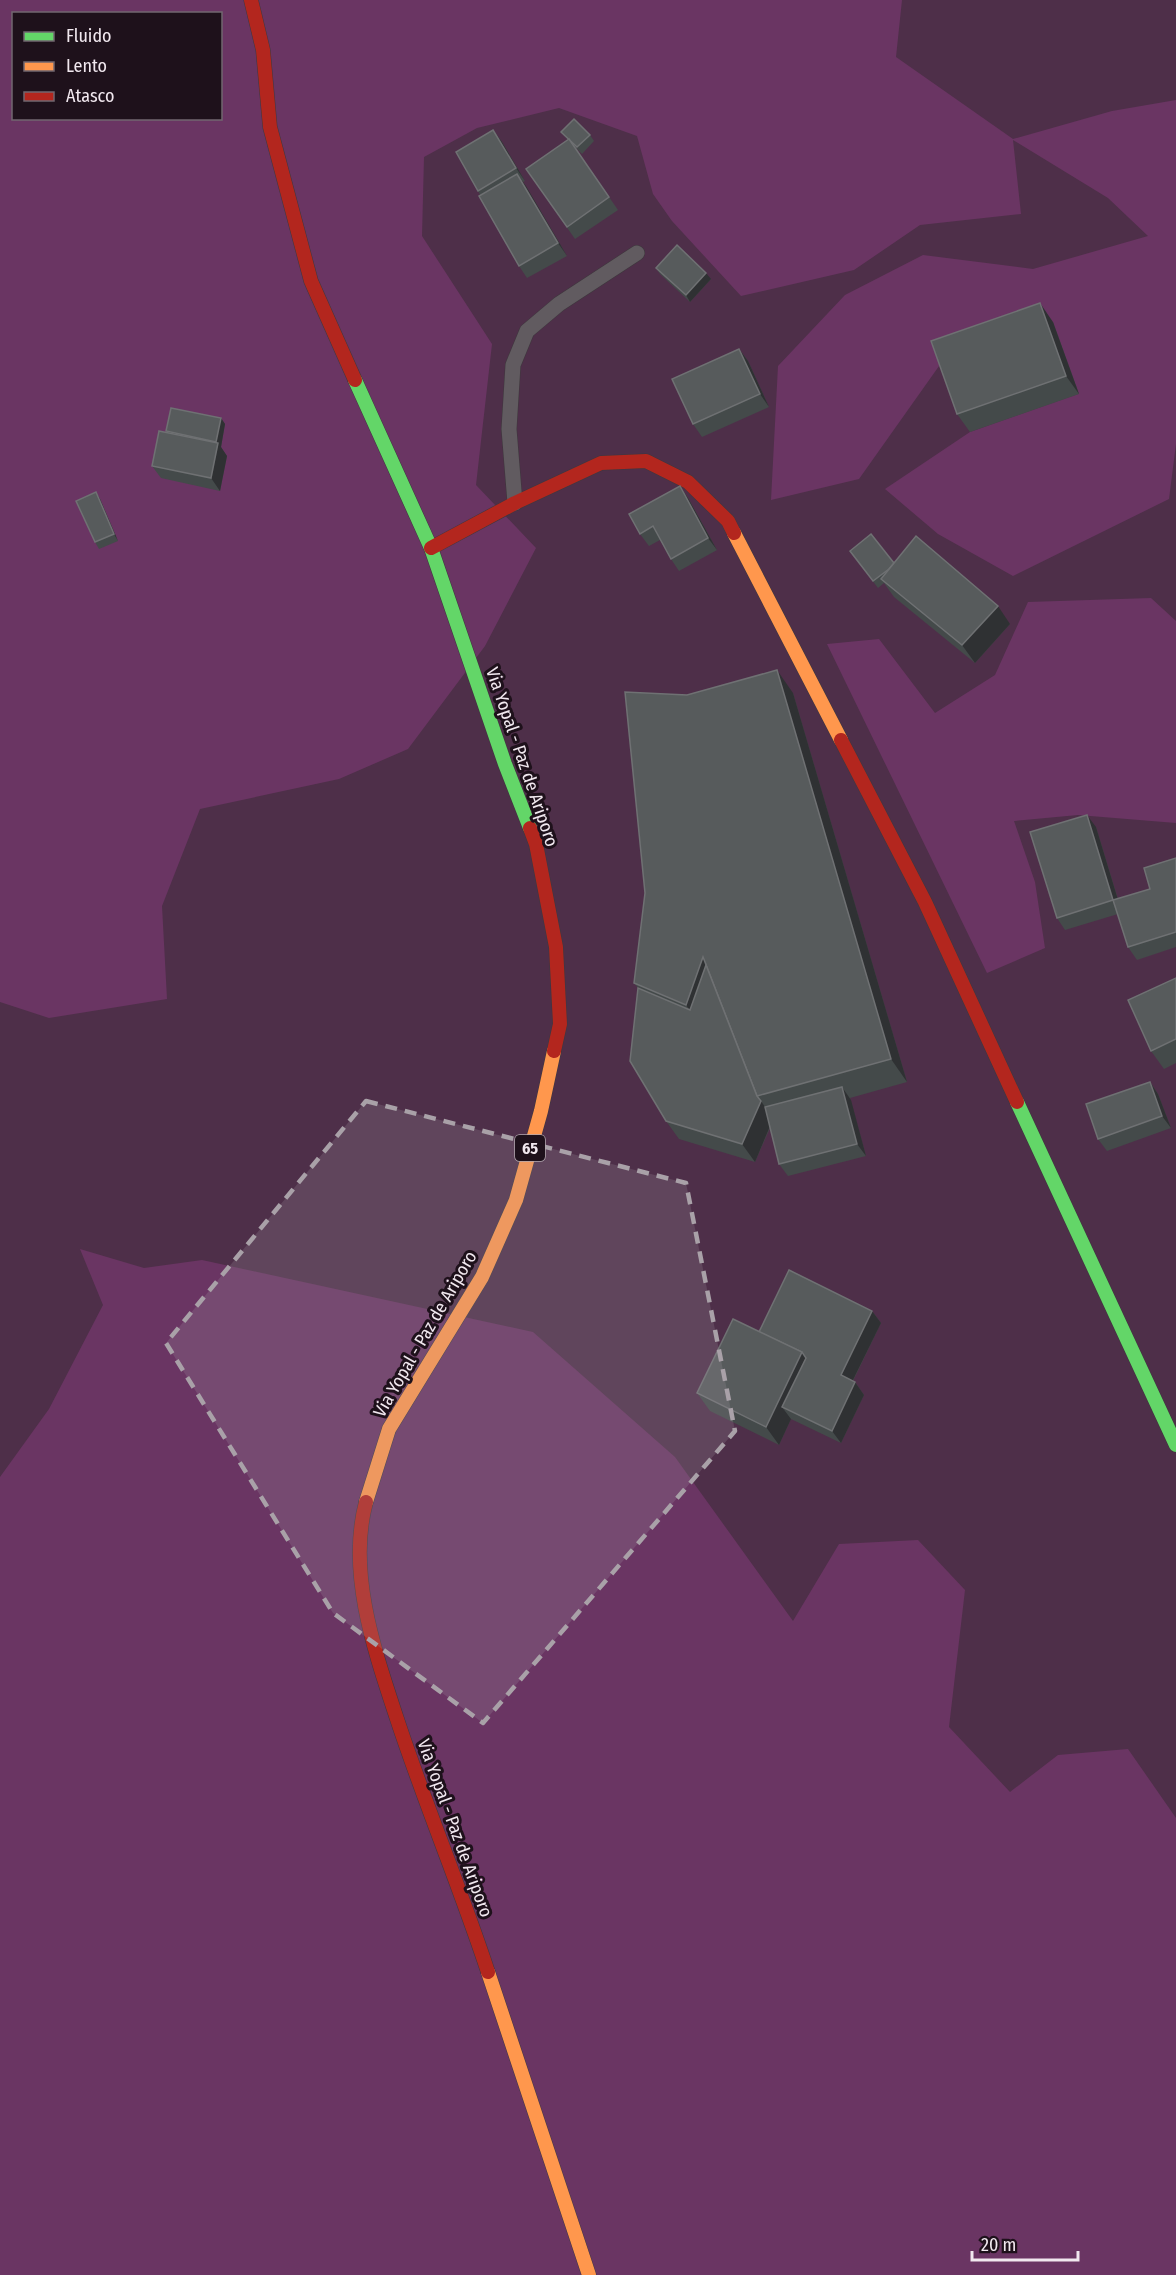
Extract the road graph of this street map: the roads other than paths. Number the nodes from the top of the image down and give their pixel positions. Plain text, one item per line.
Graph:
1 (251, 0) edge
2 (637, 253) dead end
3 (515, 503) junction
4 (431, 548) junction
5 (1176, 1445) edge
6 (589, 2275) edge

1 - 4 main road, Via Yopal - Paz de Ariporo / 65
2 - 3 lane
3 - 4 main road
3 - 5 main road
4 - 6 main road, Via Yopal - Paz de Ariporo / 65

